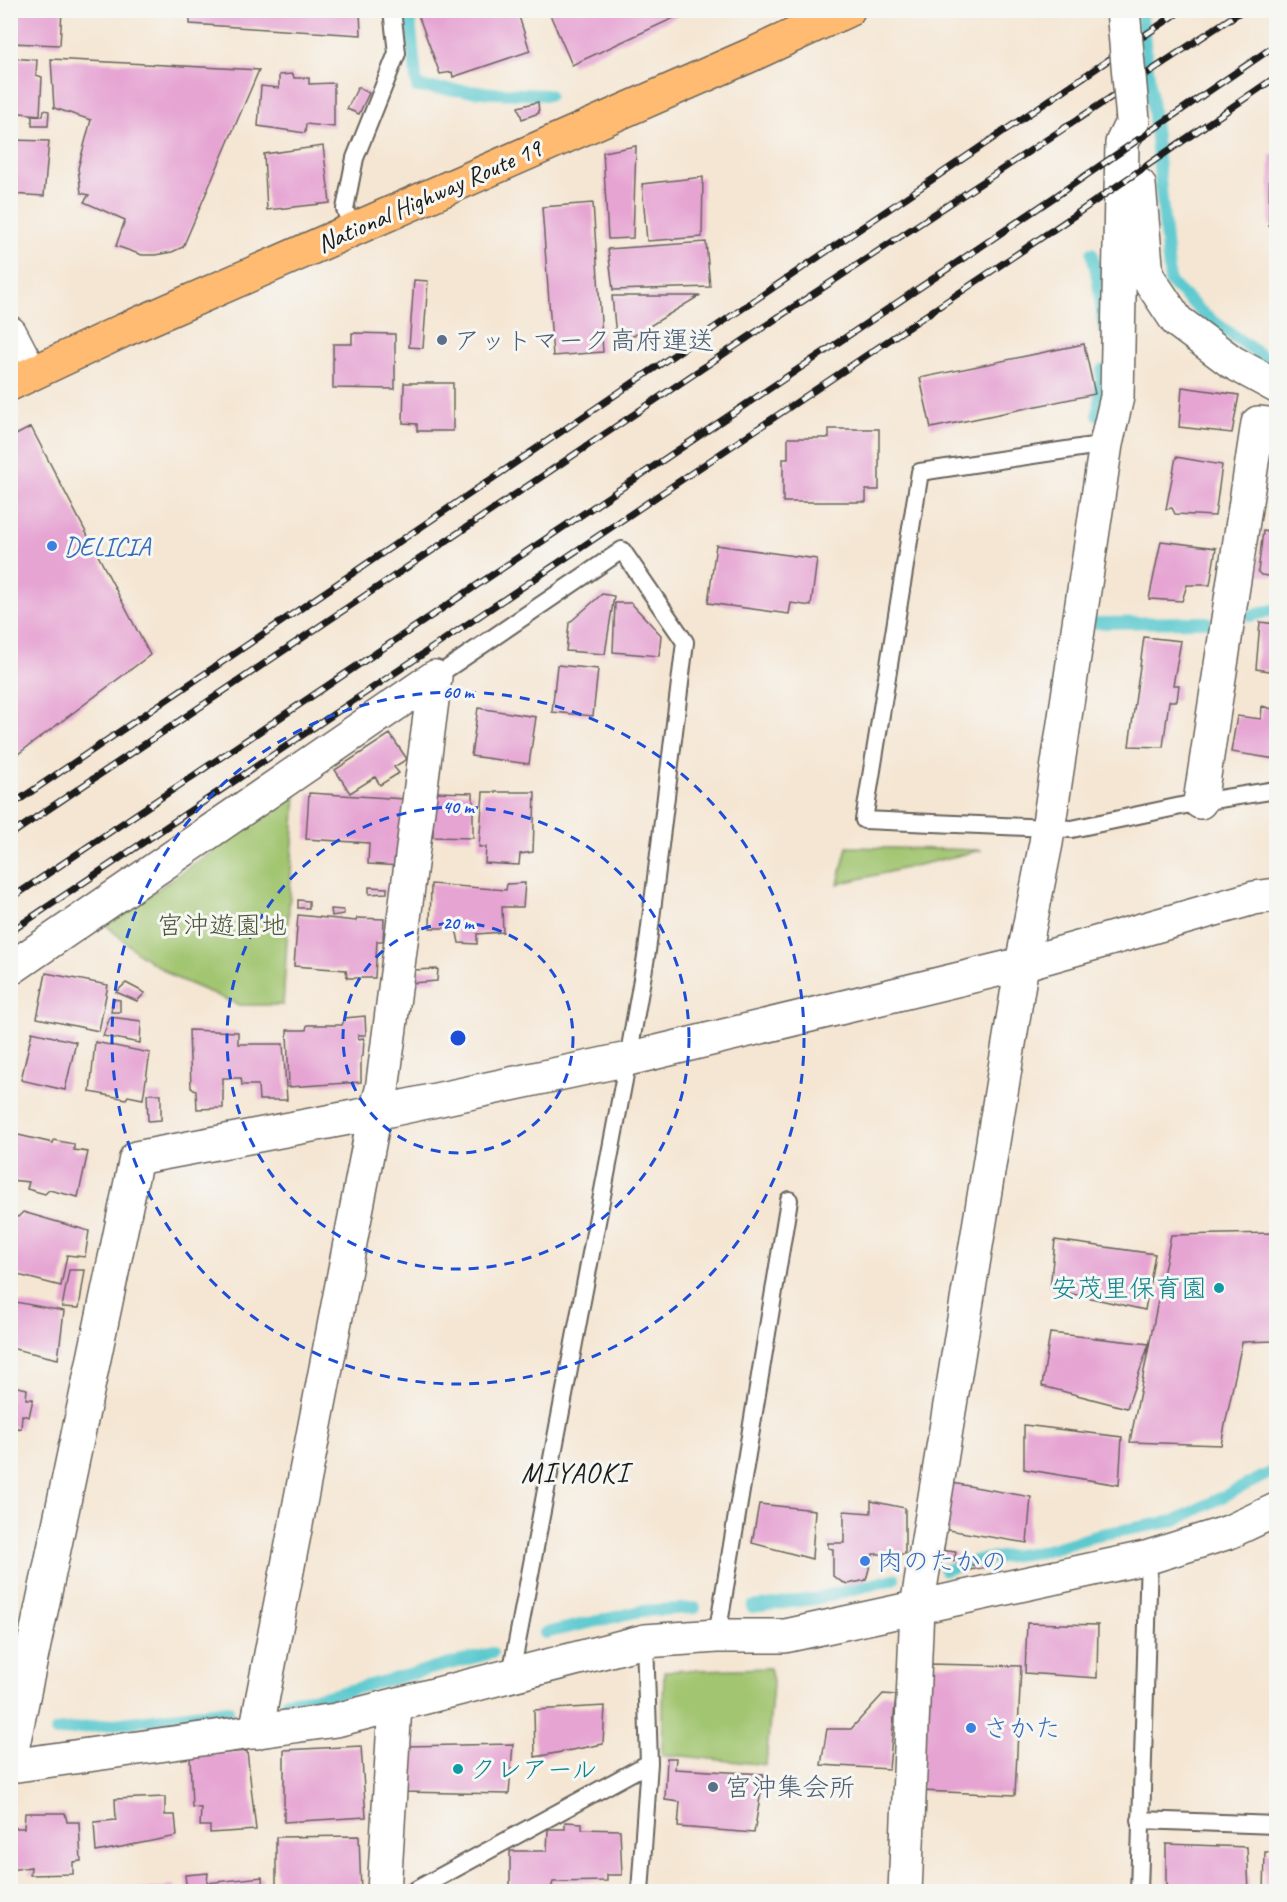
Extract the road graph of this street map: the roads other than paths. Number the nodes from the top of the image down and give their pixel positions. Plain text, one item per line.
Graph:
1 (392, 10) edge
2 (848, 10) edge
3 (1123, 10) edge
4 (1133, 120) junction
5 (351, 230) junction
6 (10, 333) edge
7 (21, 378) edge
8 (1276, 386) edge
9 (1276, 425) edge
10 (1106, 444) junction
11 (435, 677) junction
12 (1276, 790) edge
13 (1200, 802) junction
14 (1048, 829) junction
15 (1276, 895) edge
16 (1023, 964) junction
17 (10, 969) edge
18 (628, 1059) junction
19 (375, 1113) junction
20 (789, 1200) dead end
21 (1276, 1510) edge
22 (1149, 1557) junction
23 (917, 1607) junction
24 (717, 1635) junction
25 (645, 1641) junction
26 (511, 1674) junction
27 (395, 1705) junction
28 (256, 1731) junction
29 (10, 1759) edge
30 (649, 1763) junction
31 (10, 1766) edge
32 (1140, 1820) junction
33 (1276, 1825) edge
34 (384, 1892) edge
35 (412, 1892) edge
36 (640, 1892) edge
37 (905, 1892) edge
38 (1139, 1892) edge

1 - 5 lane
2 - 5 highway, National Highway Route 19
3 - 4 street, bridge
4 - 8 street
4 - 10 street
5 - 7 highway, National Highway Route 19
6 - 7 street
9 - 13 street
10 - 14 street
10 - 14 lane
11 - 17 street
11 - 18 lane
11 - 19 street
12 - 13 lane
13 - 14 lane
14 - 16 street
15 - 16 street
16 - 18 street
16 - 23 street
18 - 19 street
18 - 26 lane
19 - 28 street
19 - 29 street
20 - 24 lane
21 - 22 street
22 - 23 street
22 - 32 lane
23 - 24 street
23 - 37 street
24 - 25 street
25 - 26 street
25 - 30 lane
26 - 27 street
27 - 28 street
27 - 34 street
28 - 31 street
30 - 35 lane
30 - 36 lane
32 - 33 lane
32 - 38 lane

